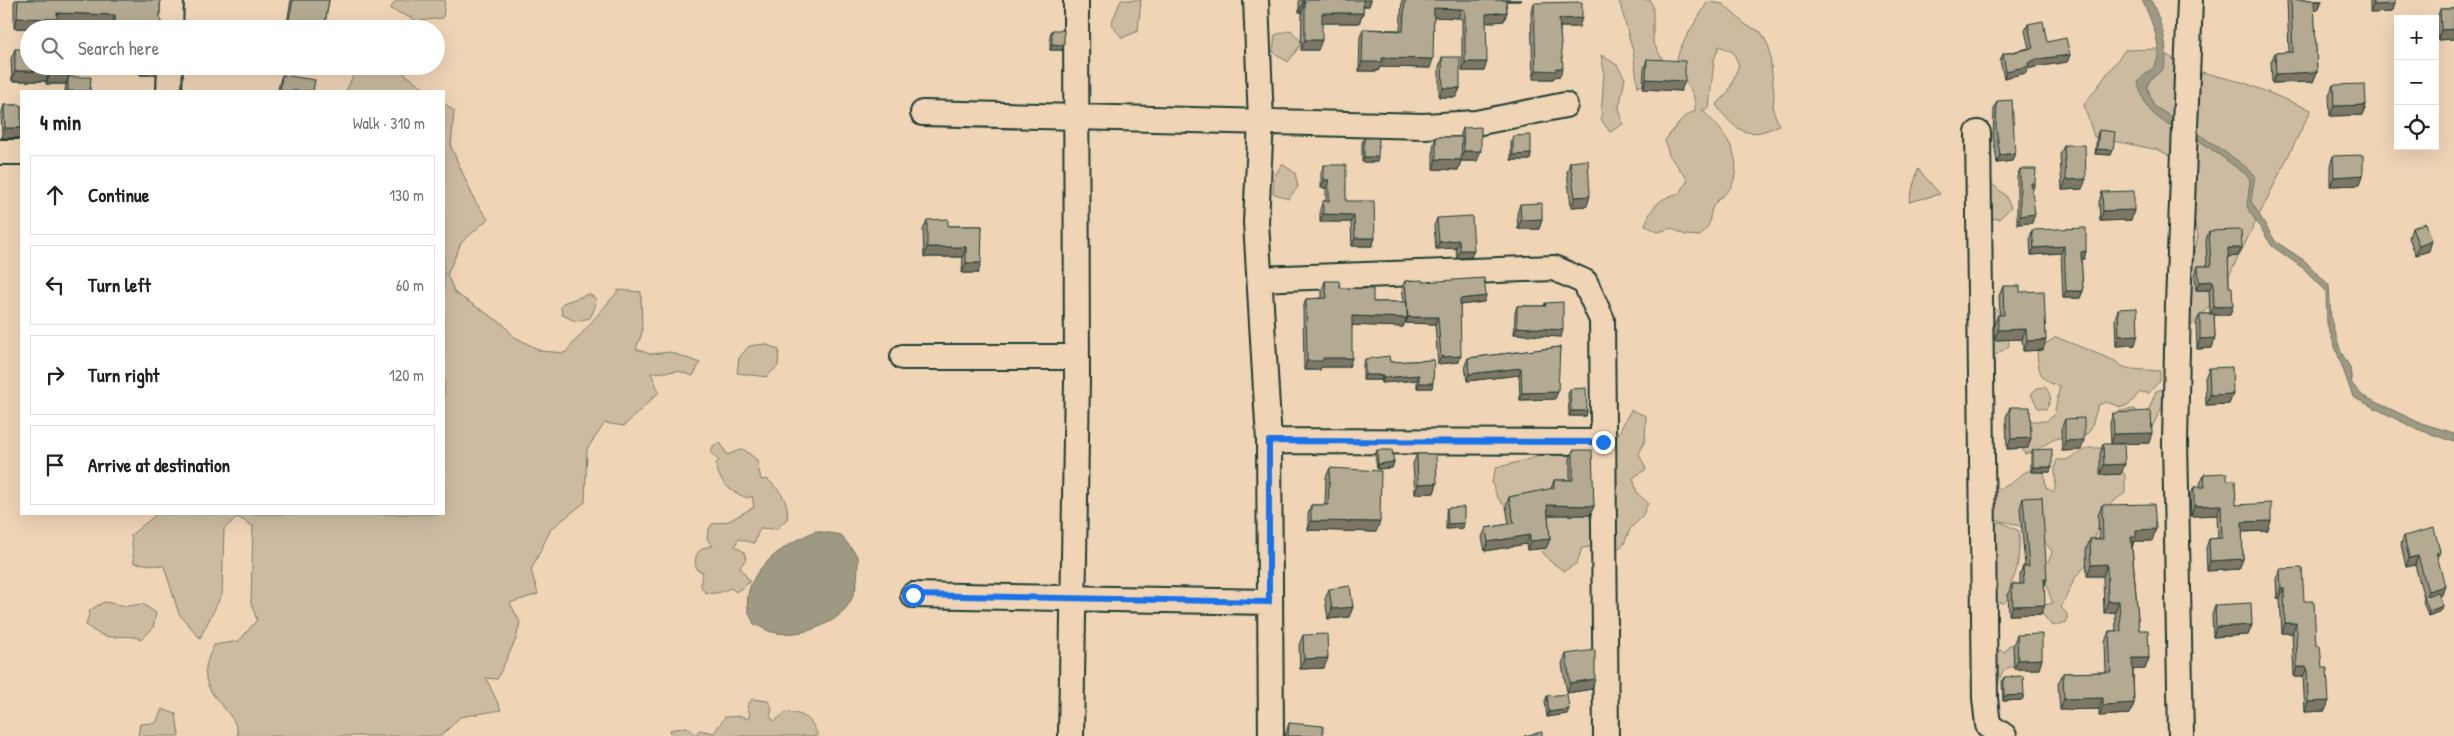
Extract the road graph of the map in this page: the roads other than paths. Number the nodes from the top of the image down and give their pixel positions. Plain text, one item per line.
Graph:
1 (171, 0) edge
2 (1076, 0) edge
3 (1256, 0) edge
4 (2190, 0) edge
5 (170, 20) edge
6 (170, 75) edge
7 (169, 90) edge
8 (1565, 105) dead end
9 (923, 113) dead end
10 (1076, 117) junction
11 (1261, 121) junction
12 (1978, 133) dead end
13 (0, 152) edge
14 (20, 152) edge
15 (1260, 279) junction
16 (904, 357) dead end
17 (1077, 357) junction
18 (1269, 441) junction
19 (1603, 442) junction
20 (913, 595) dead end
21 (1072, 599) junction
22 (1269, 602) junction
23 (1072, 736) edge
24 (1271, 736) edge
25 (1606, 736) edge
26 (2004, 736) edge
27 (2181, 736) edge

1 - 5 street
2 - 10 street
3 - 11 street
4 - 27 street
6 - 7 street
8 - 11 street
9 - 10 street
10 - 11 street
10 - 17 street
11 - 15 street
12 - 26 street
13 - 14 street
15 - 18 street
15 - 19 street
16 - 17 street
17 - 21 street
18 - 19 street
18 - 22 street
19 - 25 street
20 - 21 street
21 - 22 street
21 - 23 street
22 - 24 street

